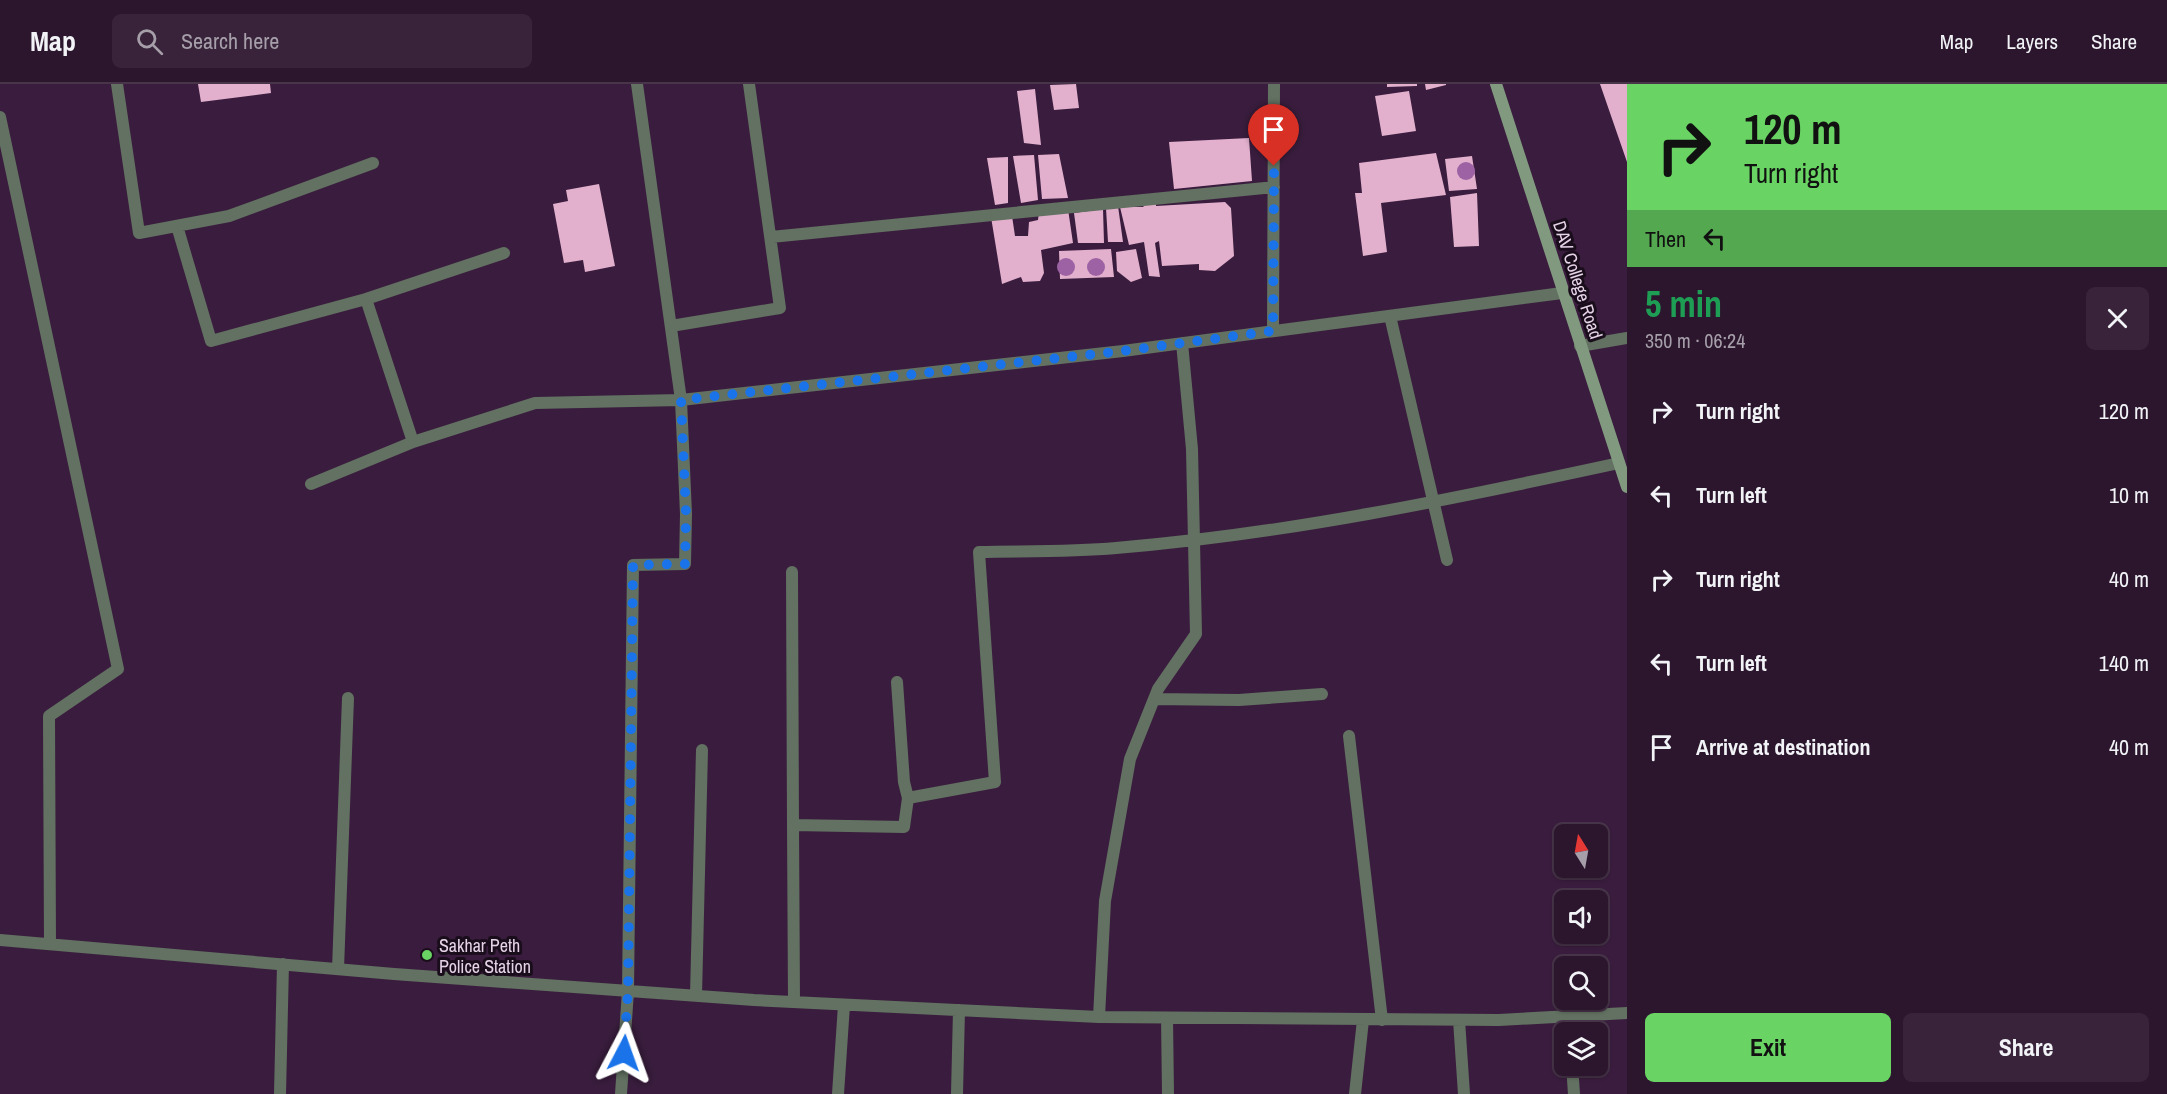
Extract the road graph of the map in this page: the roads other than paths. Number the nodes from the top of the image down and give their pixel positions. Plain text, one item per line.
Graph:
1 (117, 84) edge
2 (637, 84) edge
3 (749, 84) edge
4 (1274, 84) edge
5 (1496, 84) edge
6 (0, 117) edge
7 (373, 163) dead end
8 (1274, 186) junction
9 (177, 226) junction
10 (771, 237) junction
11 (504, 253) dead end
12 (1563, 293) junction
13 (366, 299) junction
14 (1390, 316) junction
15 (671, 326) junction
16 (1273, 331) junction
17 (1627, 338) edge
18 (1182, 343) junction
19 (1580, 346) junction
20 (681, 400) junction
21 (413, 442) junction
22 (1619, 463) junction
23 (311, 484) dead end
24 (1627, 487) edge
25 (1434, 503) junction
26 (1194, 540) junction
27 (1448, 560) dead end
28 (792, 572) dead end
29 (897, 682) dead end
30 (1322, 693) dead end
31 (348, 698) dead end
32 (1154, 699) junction
33 (1348, 736) dead end
34 (702, 750) dead end
35 (908, 798) junction
36 (793, 825) junction
37 (0, 940) edge
38 (50, 944) junction
39 (283, 964) junction
40 (338, 969) junction
41 (628, 991) junction
42 (696, 995) junction
43 (794, 1002) junction
44 (844, 1005) junction
45 (959, 1010) junction
46 (1627, 1013) edge
47 (1569, 1016) junction
48 (1100, 1017) junction
49 (1167, 1018) junction
50 (1363, 1020) junction
51 (1382, 1020) junction
52 (1459, 1020) junction
53 (1569, 1022) edge
54 (1573, 1076) edge
55 (280, 1094) edge
56 (621, 1094) edge
57 (838, 1094) edge
58 (957, 1094) edge
59 (1168, 1094) edge
60 (1355, 1094) edge
61 (1464, 1094) edge
62 (1574, 1094) edge

1 - 9 street
2 - 15 street
3 - 10 street
4 - 8 street
5 - 12 street, DAV College Road
6 - 38 street
7 - 9 street
8 - 10 street
8 - 16 street
9 - 13 street
10 - 15 street
11 - 13 street
12 - 14 street
12 - 19 street, DAV College Road
13 - 21 street
14 - 16 street
14 - 25 street
15 - 20 street
16 - 18 street
17 - 19 street
18 - 20 street
18 - 26 street
19 - 22 street, DAV College Road
20 - 21 street
20 - 41 street
21 - 23 street
22 - 24 street, DAV College Road
22 - 25 street
25 - 26 street
25 - 27 street
26 - 32 street
26 - 35 street
28 - 36 street
29 - 35 street
30 - 32 street
31 - 40 street
32 - 48 street
33 - 51 street
34 - 42 street
35 - 36 street
36 - 43 street
37 - 38 street
38 - 39 street
39 - 40 street
39 - 55 street
40 - 41 street
41 - 42 street
41 - 56 street
42 - 43 street
43 - 44 street
44 - 45 street
44 - 57 street
45 - 48 street
45 - 58 street
46 - 47 street
47 - 52 street
47 - 53 street
48 - 49 street
49 - 50 street
49 - 59 street
50 - 51 street
50 - 60 street
51 - 52 street
52 - 61 street
54 - 62 street

